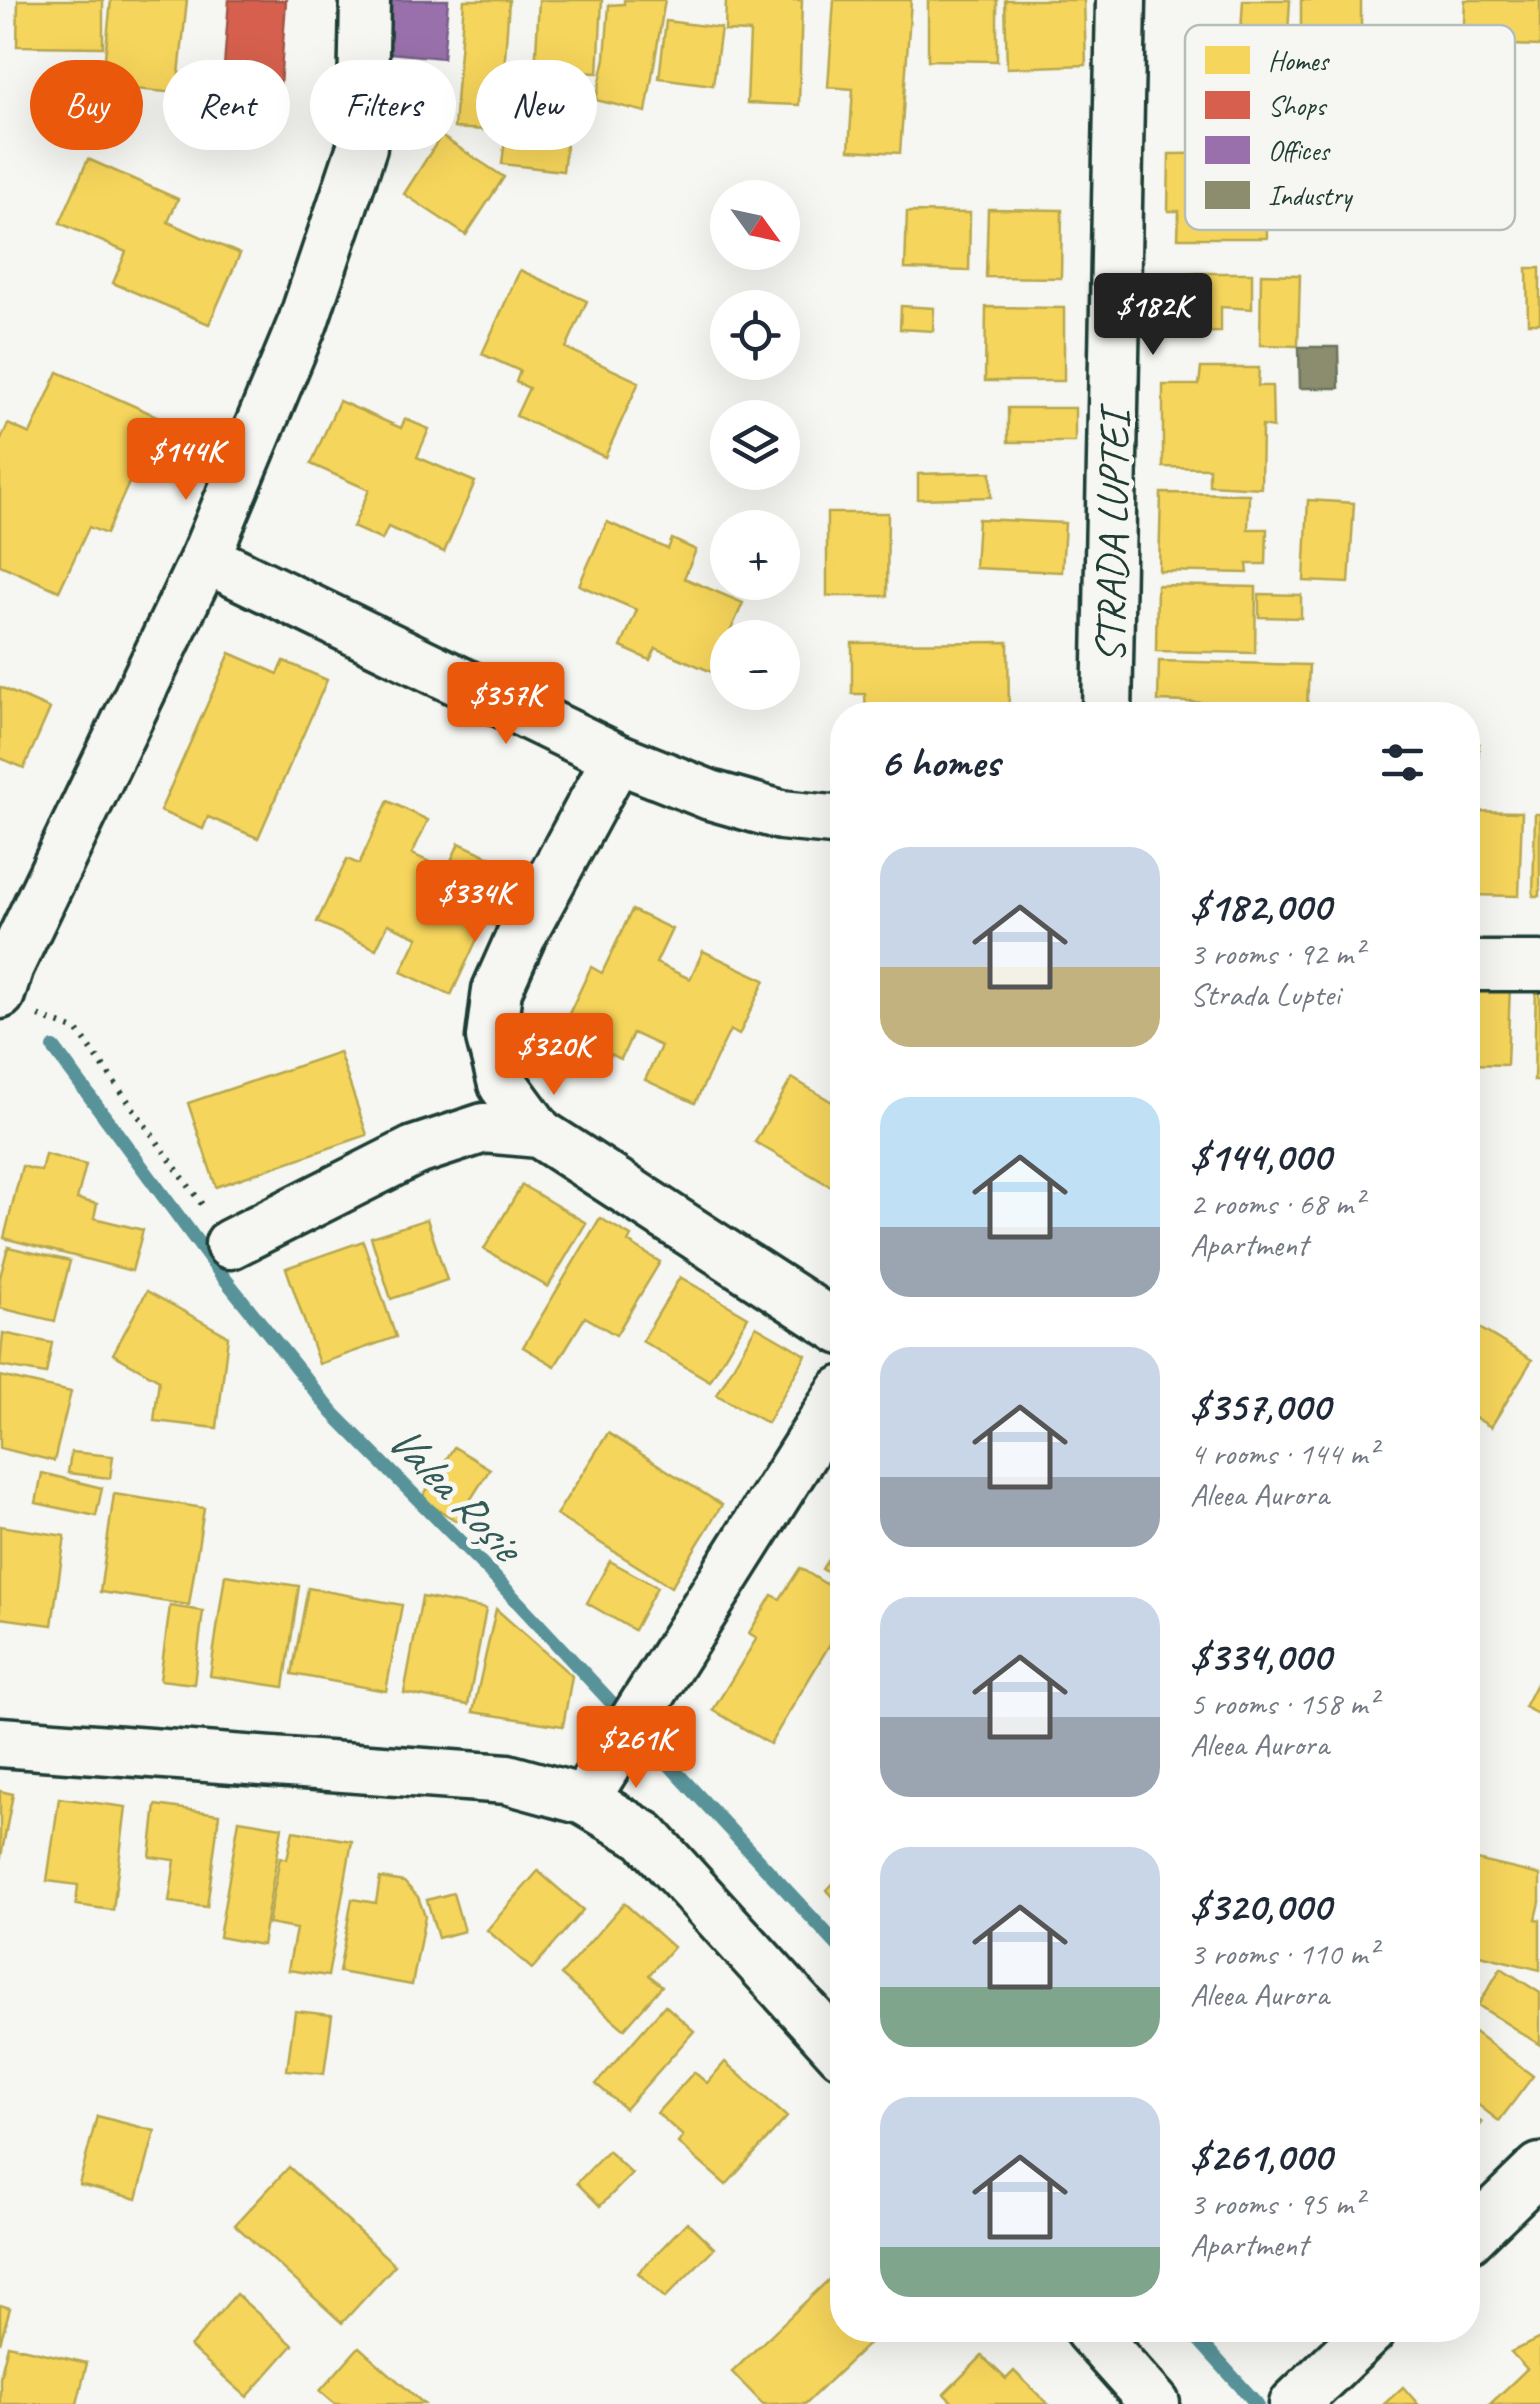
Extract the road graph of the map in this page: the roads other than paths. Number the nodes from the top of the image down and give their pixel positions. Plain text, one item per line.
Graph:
1 (365, 0) edge
2 (1122, 0) edge
3 (205, 558) junction
4 (1107, 702) edge
5 (617, 758) junction
6 (830, 820) edge
7 (1480, 966) edge
8 (1540, 966) edge
9 (16, 1004) edge
10 (539, 1133) junction
11 (230, 1244) road end
12 (830, 1322) edge
13 (830, 1410) edge
14 (0, 1742) edge
15 (584, 1800) junction
16 (830, 2040) edge
17 (1540, 2168) edge
18 (1480, 2226) edge
19 (1100, 2342) edge
20 (1359, 2342) edge
21 (1155, 2404) edge
22 (1294, 2404) edge

1 - 3 street
2 - 4 street, STRADA LUPTEI
3 - 5 street
3 - 9 street
5 - 6 street
5 - 10 street
7 - 8 street
10 - 11 street
10 - 12 street
13 - 15 street
14 - 15 street
15 - 16 street
17 - 18 street
19 - 21 street
20 - 22 street

